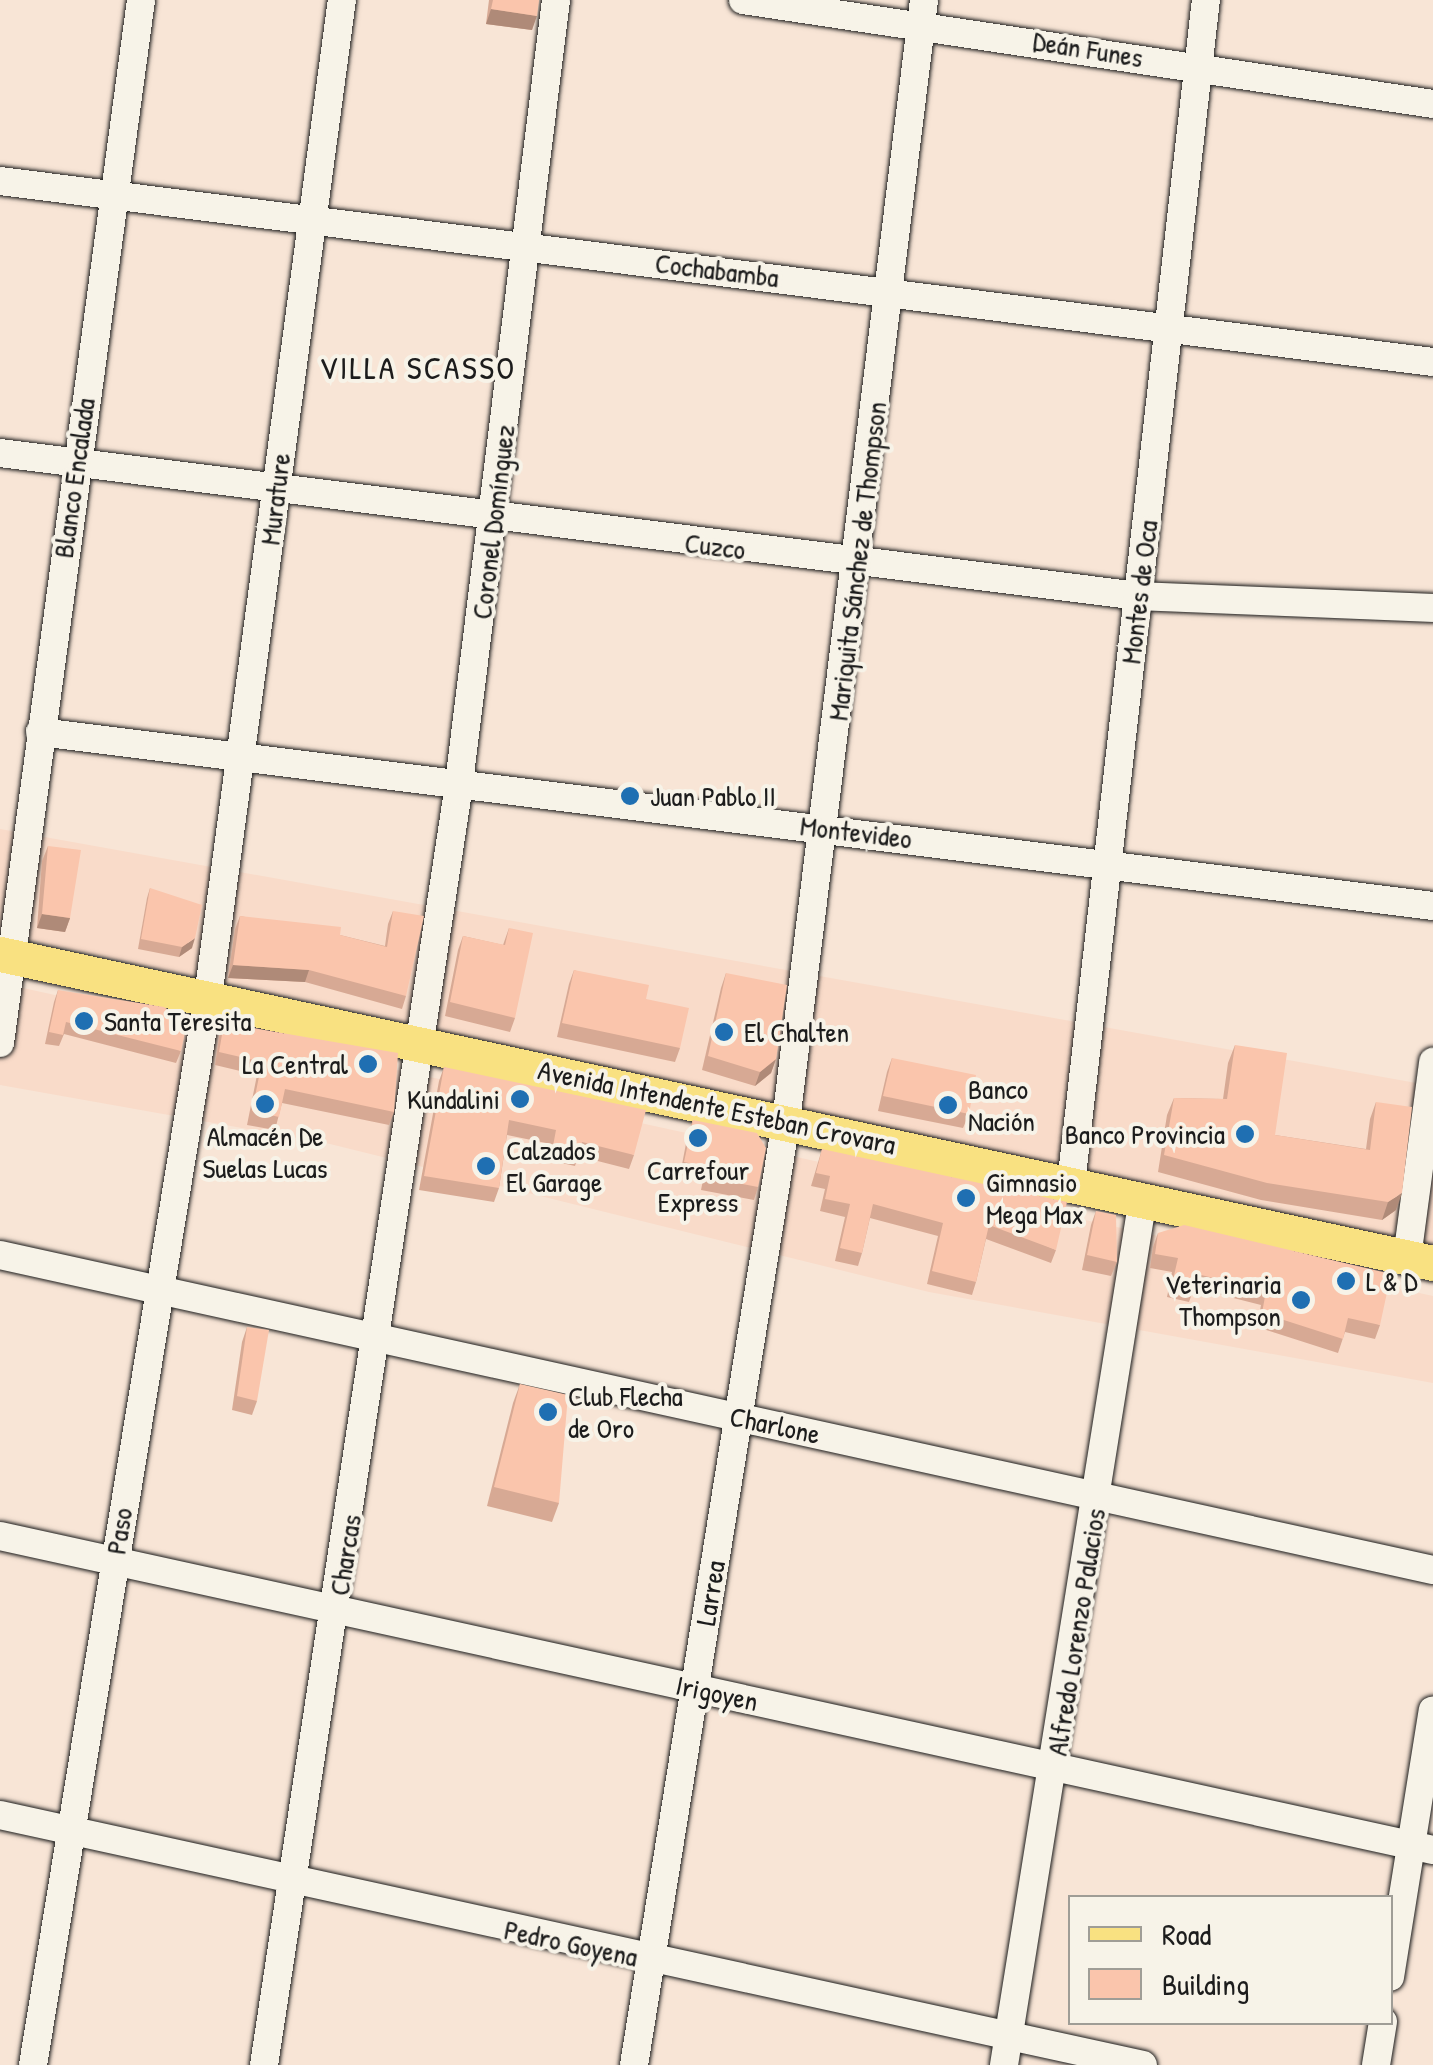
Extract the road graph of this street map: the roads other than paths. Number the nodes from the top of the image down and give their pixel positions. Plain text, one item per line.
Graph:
1 (141, 0) edge
2 (342, 0) edge
3 (556, 0) edge
4 (743, 0) edge
5 (1206, 0) edge
6 (923, 12) edge
7 (1198, 66) junction
8 (1433, 104) edge
9 (0, 180) edge
10 (116, 195) junction
11 (311, 221) junction
12 (526, 246) junction
13 (889, 292) junction
14 (1170, 329) junction
15 (1433, 362) edge
16 (0, 454) edge
17 (76, 463) junction
18 (276, 488) junction
19 (494, 518) junction
20 (858, 564) junction
21 (1138, 596) junction
22 (1433, 608) edge
23 (40, 732) junction
24 (241, 759) junction
25 (458, 791) junction
26 (823, 827) junction
27 (1109, 865) junction
28 (1433, 906) edge
29 (7, 956) edge
30 (208, 997) junction
31 (0, 1043) edge
32 (422, 1044) junction
33 (1433, 1062) edge
34 (786, 1121) junction
35 (1072, 1184) junction
36 (1143, 1198) junction
37 (0, 1254) edge
38 (1420, 1261) edge
39 (158, 1286) junction
40 (378, 1338) junction
41 (739, 1418) junction
42 (1098, 1491) junction
43 (0, 1536) edge
44 (114, 1562) junction
45 (1433, 1570) edge
46 (336, 1609) junction
47 (694, 1688) junction
48 (1433, 1710) edge
49 (1055, 1765) junction
50 (0, 1815) edge
51 (70, 1830) junction
52 (1423, 1848) edge
53 (295, 1883) junction
54 (651, 1960) junction
55 (1393, 1965) edge
56 (1383, 2025) edge
57 (1009, 2037) junction
58 (33, 2065) edge
59 (264, 2065) edge
60 (634, 2065) edge
61 (1004, 2065) edge
62 (1142, 2065) edge
63 (1376, 2065) edge

1 - 10 street, Blanco Encalada
2 - 11 street, Murature
3 - 12 street, Coronel Domínguez
4 - 6 street, Deán Funes
5 - 7 street, Montes de Oca
6 - 7 street, Deán Funes
6 - 13 street, Mariquita Sánchez de Thompson
7 - 8 street, Deán Funes
7 - 14 street, Montes de Oca
9 - 10 street, Cochabamba
10 - 11 street, Cochabamba
10 - 17 street, Blanco Encalada
11 - 12 street, Cochabamba
11 - 18 street, Murature
12 - 13 street, Cochabamba
12 - 19 street, Coronel Domínguez
13 - 14 street, Cochabamba
13 - 20 street, Mariquita Sánchez de Thompson
14 - 15 street, Cochabamba
14 - 21 street, Montes de Oca
16 - 17 street, Cuzco
17 - 18 street, Cuzco
17 - 23 street, Blanco Encalada
18 - 19 street, Cuzco
18 - 24 street, Murature
19 - 20 street, Cuzco
19 - 25 street, Coronel Domínguez
20 - 21 street, Cuzco
20 - 26 street, Mariquita Sánchez de Thompson
21 - 22 street, Cuzco
21 - 27 street, Montes de Oca
23 - 24 street, Montevideo
23 - 29 street, Blanco Encalada
24 - 25 street, Montevideo
24 - 30 street, Murature
25 - 26 street, Montevideo
25 - 32 street, Coronel Domínguez
26 - 27 street, Montevideo
26 - 34 street, Mariquita Sánchez de Thompson
27 - 28 street, Montevideo
27 - 35 street, Montes de Oca
29 - 30 main road, Avenida Intendente Esteban Crovara
29 - 31 street, Blanco Encalada
30 - 32 main road, Avenida Intendente Esteban Crovara
30 - 39 street, Paso
32 - 34 main road, Avenida Intendente Esteban Crovara
32 - 40 street, Charcas
33 - 38 street
34 - 35 main road, Avenida Intendente Esteban Crovara
34 - 41 street, Larrea
35 - 36 main road, Avenida Intendente Esteban Crovara
36 - 38 main road, Avenida Intendente Esteban Crovara
36 - 42 street, Alfredo Lorenzo Palacios
37 - 39 street, Charlone
39 - 40 street, Charlone
39 - 44 street, Paso
40 - 41 street, Charlone
40 - 46 street, Charcas
41 - 42 street, Charlone
41 - 47 street, Larrea
42 - 45 street, Charlone
42 - 49 street, Alfredo Lorenzo Palacios
43 - 44 street, Irigoyen
44 - 46 street, Irigoyen
44 - 51 street, Paso
46 - 47 street, Irigoyen
46 - 53 street, Charcas
47 - 49 street, Irigoyen
47 - 54 street, Larrea
48 - 52 street
49 - 52 street, Irigoyen
49 - 57 street, Alfredo Lorenzo Palacios
50 - 51 street, Pedro Goyena
51 - 53 street, Pedro Goyena
51 - 58 street, Paso
52 - 55 street
53 - 54 street, Pedro Goyena
53 - 59 street, Charcas
54 - 57 street, Pedro Goyena
54 - 60 street, Larrea
56 - 63 street
57 - 61 street, Alfredo Lorenzo Palacios
57 - 62 street, Pedro Goyena

